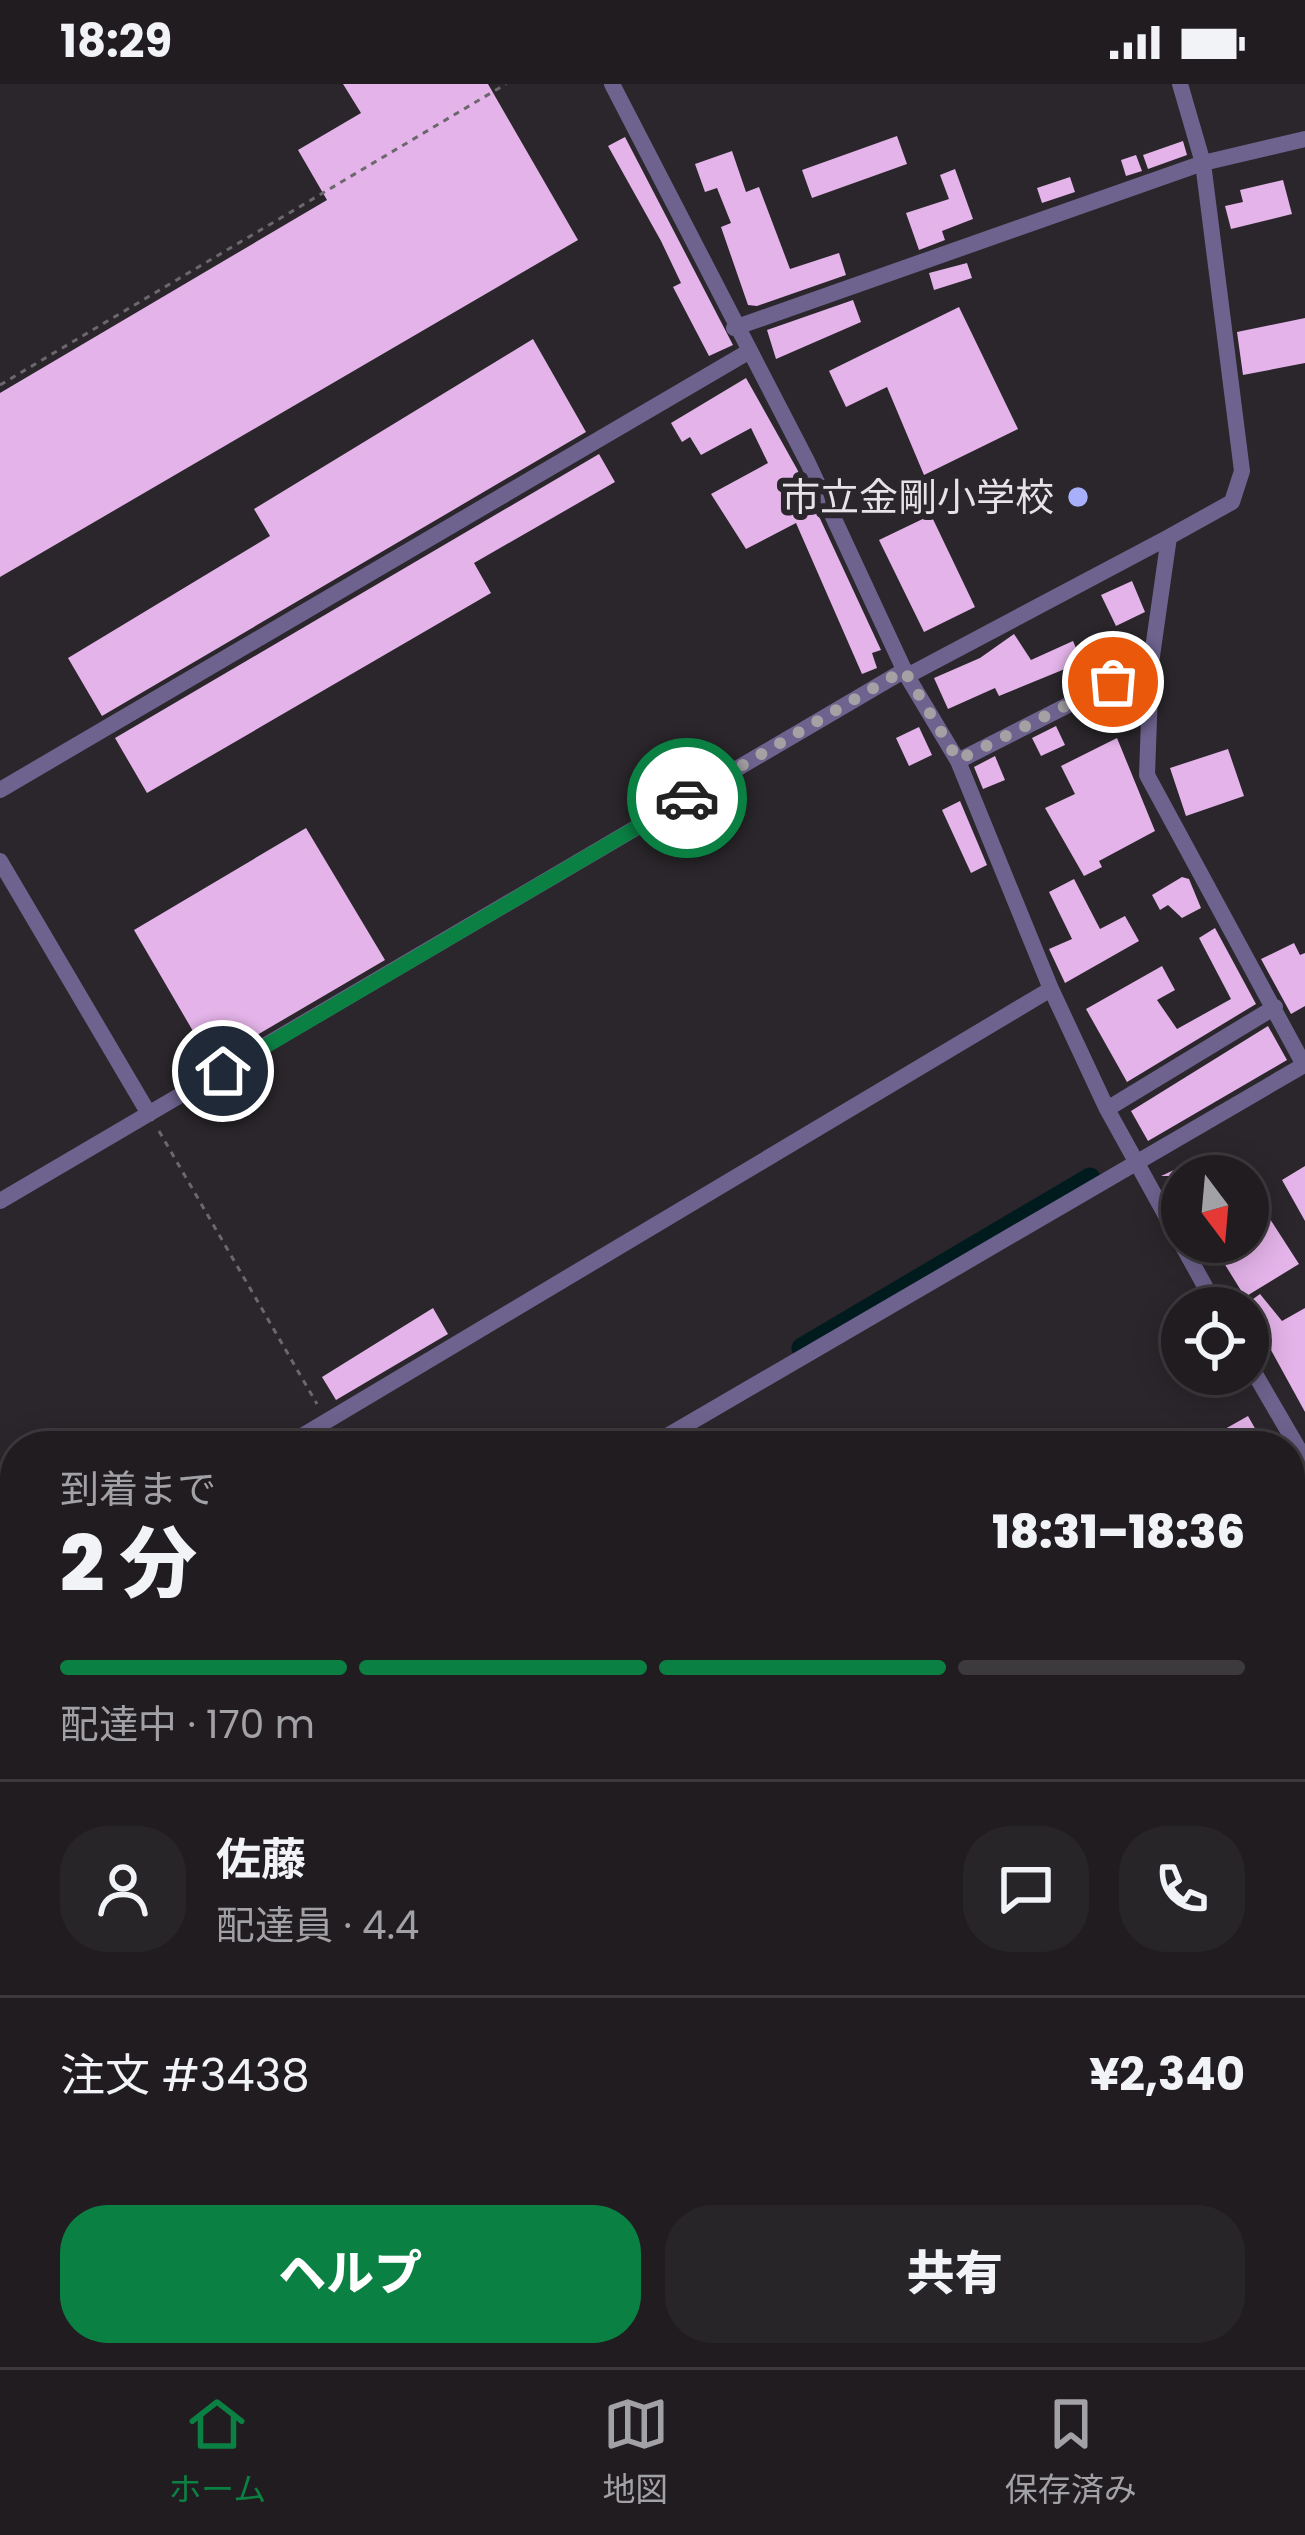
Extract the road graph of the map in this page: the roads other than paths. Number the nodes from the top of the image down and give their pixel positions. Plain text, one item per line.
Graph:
1 (612, 84) edge
2 (1180, 84) edge
3 (1305, 139) edge
4 (1203, 164) junction
5 (734, 328) junction
6 (748, 352) junction
7 (1169, 537) junction
8 (1151, 663) junction
9 (906, 673) junction
10 (958, 760) junction
11 (0, 790) edge
12 (0, 861) edge
13 (1051, 989) junction
14 (1275, 1007) junction
15 (1304, 1066) edge
16 (1107, 1109) junction
17 (149, 1114) junction
18 (1133, 1160) junction
19 (0, 1201) edge
20 (1205, 1287) edge
21 (1267, 1395) edge
22 (312, 1431) edge
23 (675, 1431) edge
24 (1288, 1431) edge

1 - 5 street
2 - 4 street
3 - 4 street
4 - 5 street
4 - 7 street
5 - 6 street
6 - 9 street
6 - 11 street
7 - 8 street
7 - 9 street
8 - 10 street
8 - 14 street
9 - 10 street
9 - 17 street
10 - 13 street
12 - 17 street
13 - 16 street
13 - 22 street
14 - 15 street
14 - 16 street
15 - 18 street
16 - 18 street
17 - 19 street
18 - 20 street
18 - 23 street
21 - 24 street

